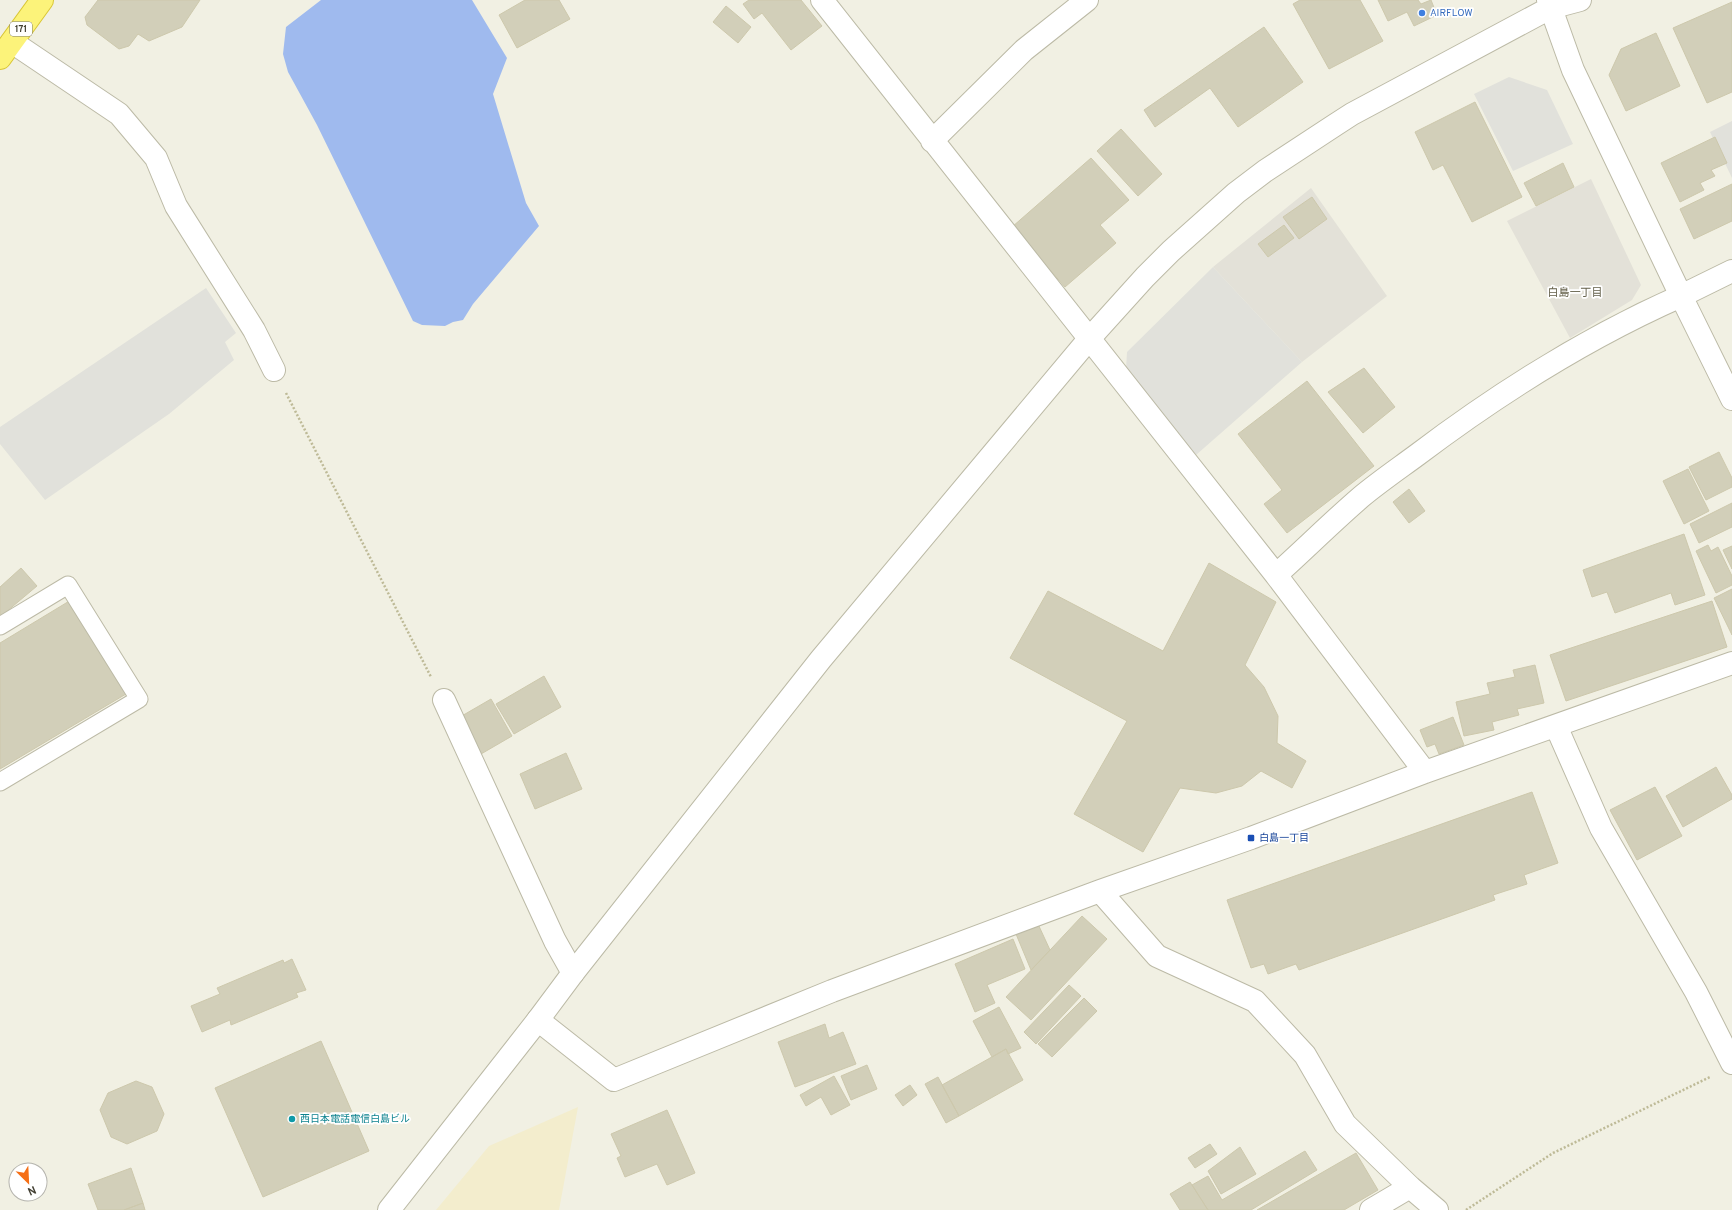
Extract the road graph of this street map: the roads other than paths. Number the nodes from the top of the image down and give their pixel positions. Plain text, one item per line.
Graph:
1 (42, 0) edge
2 (822, 0) edge
3 (1087, 0) edge
4 (1580, 0) edge
5 (1551, 2) edge
6 (6, 50) edge
7 (932, 141) junction
8 (1732, 271) edge
9 (1681, 296) junction
10 (1089, 339) junction
11 (274, 370) road end
12 (1732, 399) edge
13 (1276, 575) junction
14 (0, 626) edge
15 (1732, 663) edge
16 (444, 700) road end
17 (1556, 726) junction
18 (1425, 772) junction
19 (0, 782) edge
20 (1100, 891) junction
21 (573, 972) junction
22 (538, 1020) junction
23 (1727, 1037) edge
24 (1732, 1063) edge
25 (1410, 1186) junction
26 (389, 1210) edge
27 (1371, 1210) edge
28 (1437, 1210) edge

1 - 6 highway, 171
2 - 7 street
3 - 7 street
4 - 5 street
5 - 9 street
5 - 10 street
6 - 11 street
7 - 10 street
8 - 9 street
9 - 12 street
9 - 13 street
10 - 13 street
10 - 21 street
13 - 18 street
14 - 19 lane
15 - 17 street
16 - 21 street
17 - 18 street
17 - 23 street
18 - 20 street
20 - 22 street
20 - 25 street
21 - 22 street
22 - 26 street
23 - 24 street
25 - 27 street
25 - 28 street

